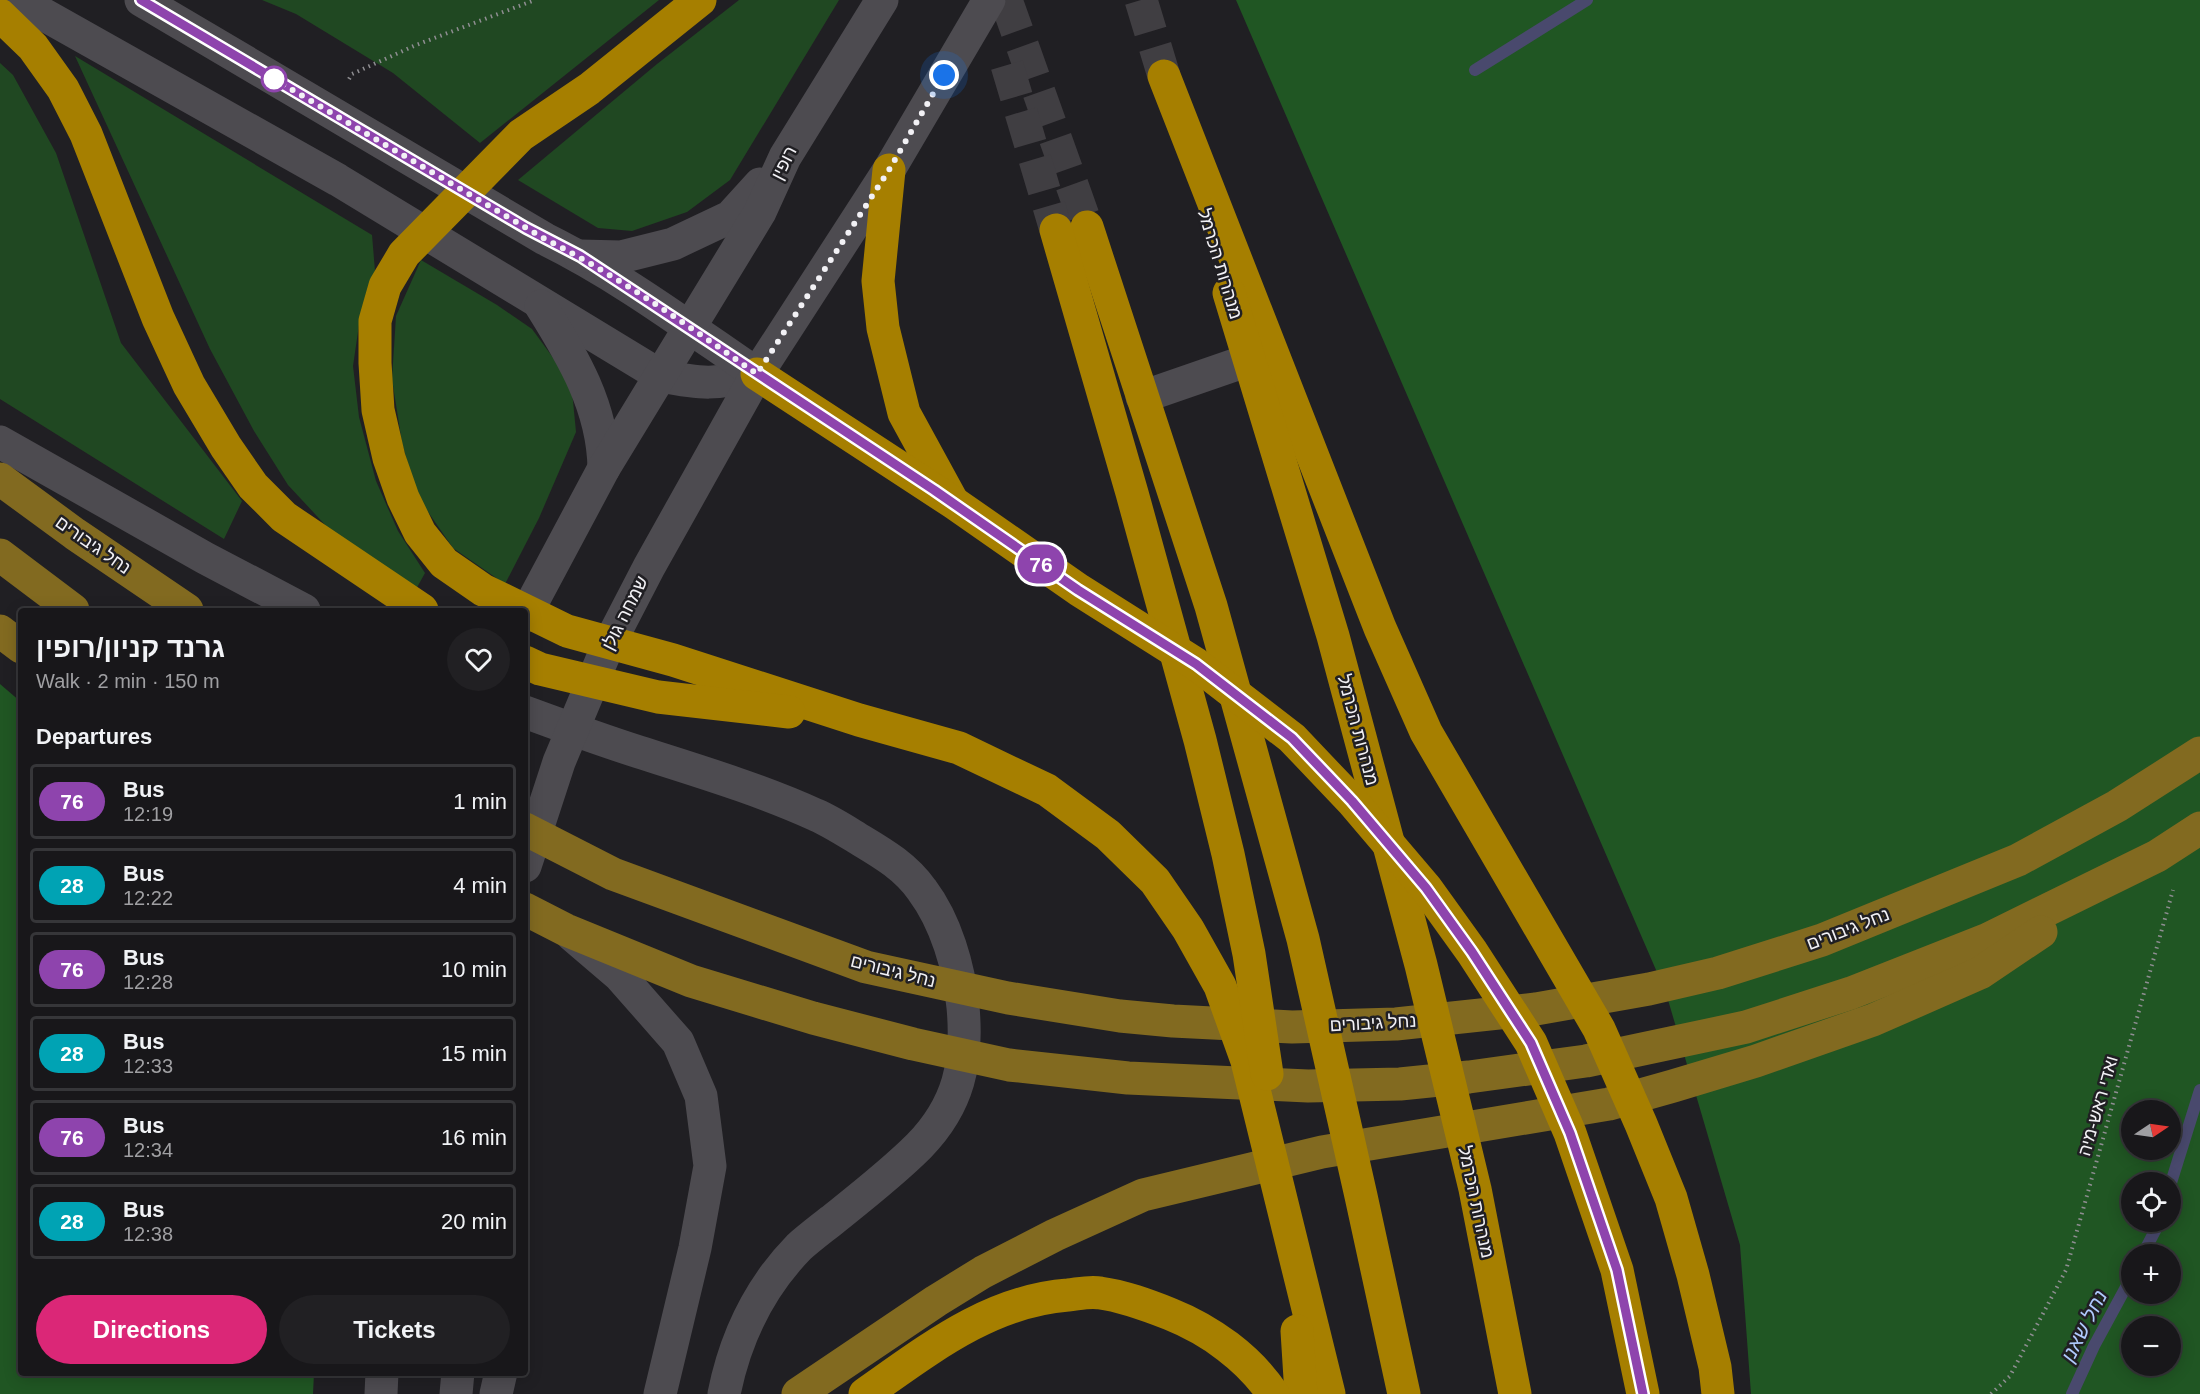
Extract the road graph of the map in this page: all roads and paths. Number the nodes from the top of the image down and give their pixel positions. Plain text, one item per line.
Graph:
1 (18, 0) edge
2 (141, 0) edge
3 (535, 0) edge
4 (700, 0) edge
5 (882, 0) edge
6 (989, 0) edge
7 (0, 15) edge
8 (347, 83) dead end
9 (785, 156) junction
10 (889, 170) junction
11 (580, 256) junction
12 (539, 302) junction
13 (691, 328) junction
14 (1249, 360) junction
15 (757, 374) junction
16 (661, 376) junction
17 (1143, 397) junction
18 (0, 442) edge
19 (604, 468) junction
20 (0, 479) edge
21 (954, 503) junction
22 (0, 555) edge
23 (70, 608) edge
24 (184, 608) edge
25 (300, 608) edge
26 (419, 608) edge
27 (520, 608) edge
28 (528, 610) edge
29 (528, 612) edge
30 (0, 632) edge
31 (18, 645) edge
32 (528, 664) edge
33 (528, 713) edge
34 (859, 720) junction
35 (2200, 753) edge
36 (2200, 828) edge
37 (528, 831) edge
38 (2157, 856) junction
39 (528, 857) edge
40 (2173, 889) dead end
41 (528, 911) edge
42 (566, 930) junction
43 (382, 1376) edge
44 (458, 1376) edge
45 (500, 1376) edge
46 (1301, 1379) edge
47 (381, 1394) edge
48 (456, 1394) edge
49 (496, 1394) edge
50 (660, 1394) edge
51 (724, 1394) edge
52 (798, 1394) edge
53 (865, 1394) edge
54 (1273, 1394) edge
55 (1329, 1394) edge
56 (1404, 1394) edge
57 (1515, 1394) edge
58 (1643, 1394) edge
59 (1718, 1394) edge
60 (1991, 1394) edge

1 - 12 street
2 - 11 street
3 - 8 path
4 - 27 highway
5 - 9 street, רופין
6 - 10 street
7 - 26 highway
9 - 11 street
9 - 13 street, רופין
10 - 15 street
10 - 21 highway
11 - 13 street
12 - 16 street
12 - 19 street
13 - 15 street
13 - 16 street
14 - 17 street
14 - 57 highway, מנהרות הכרמל
14 - 59 highway, מנהרות הכרמל
15 - 16 street
15 - 21 highway
15 - 39 street, שמחה גולן
16 - 19 street
17 - 46 highway
17 - 56 highway
18 - 25 street
19 - 28 street
20 - 24 main road, נחל גיבורים
21 - 58 highway
22 - 23 main road
29 - 34 highway
30 - 31 main road
32 - 34 highway
33 - 51 street
34 - 55 highway
35 - 37 main road, נחל גיבורים
36 - 38 main road
38 - 42 main road
38 - 52 main road
40 - 60 path, ואדי ראש-מיה
41 - 42 main road
42 - 50 street
43 - 47 street
44 - 48 street
45 - 49 street
53 - 54 highway

